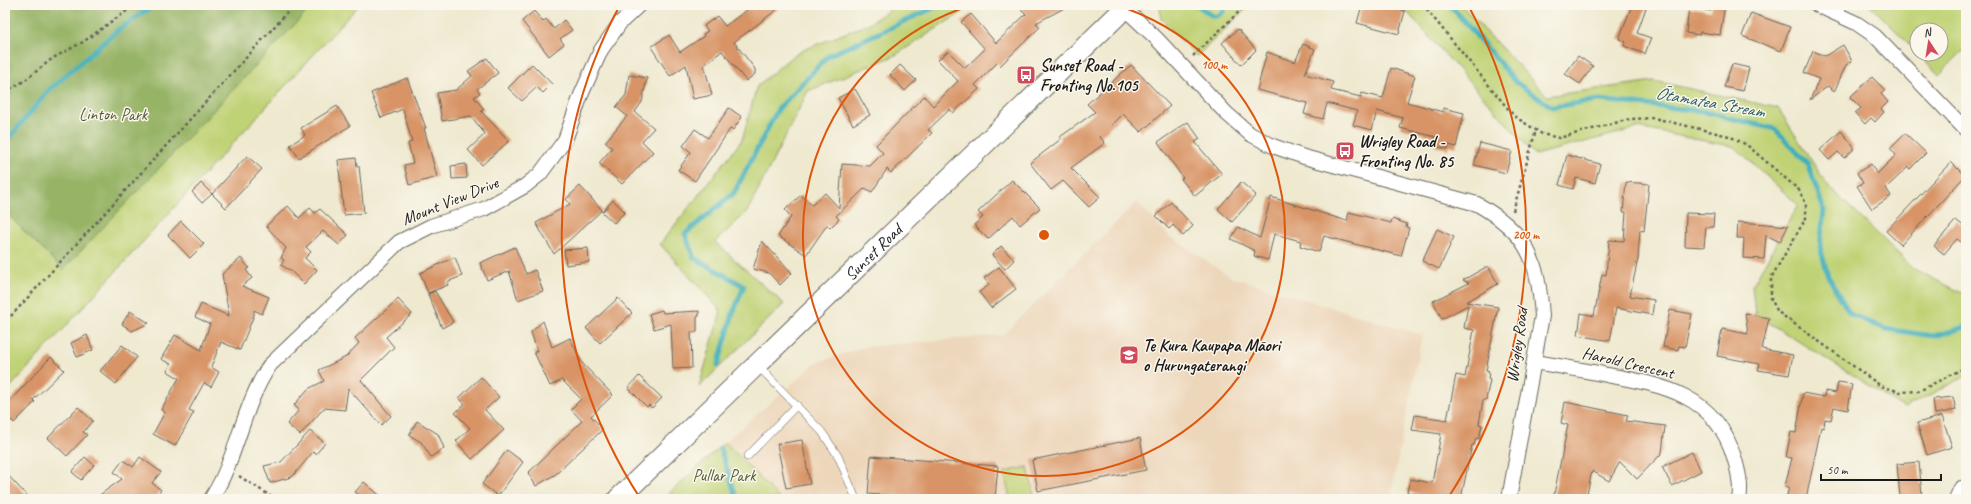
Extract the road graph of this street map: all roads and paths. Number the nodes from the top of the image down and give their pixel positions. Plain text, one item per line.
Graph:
1 (135, 5) edge
2 (294, 5) edge
3 (639, 5) edge
4 (1246, 5) edge
5 (1423, 5) edge
6 (1817, 5) edge
7 (1126, 7) edge
8 (1182, 67) junction
9 (5, 92) edge
10 (1536, 130) junction
11 (1966, 130) edge
12 (1506, 223) junction
13 (5, 318) edge
14 (1534, 362) junction
15 (757, 365) junction
16 (1966, 367) edge
17 (797, 405) junction
18 (747, 457) dead end
19 (227, 468) junction
20 (211, 499) edge
21 (275, 499) edge
22 (618, 499) edge
23 (856, 499) edge
24 (1508, 499) edge
25 (1739, 499) edge

1 - 9 path
2 - 13 path
3 - 19 street, Mount View Drive
4 - 8 path
5 - 10 path
6 - 11 street
7 - 8 street, Wrigley Road
7 - 15 main road, Sunset Road
8 - 12 street, Wrigley Road
10 - 12 path
10 - 16 path
12 - 14 street, Wrigley Road
14 - 24 street, Wrigley Road
14 - 25 street, Harold Crescent
15 - 17 lane
15 - 22 main road, Sunset Road
17 - 18 lane
17 - 23 lane
19 - 20 street, Mount View Drive
19 - 21 path

